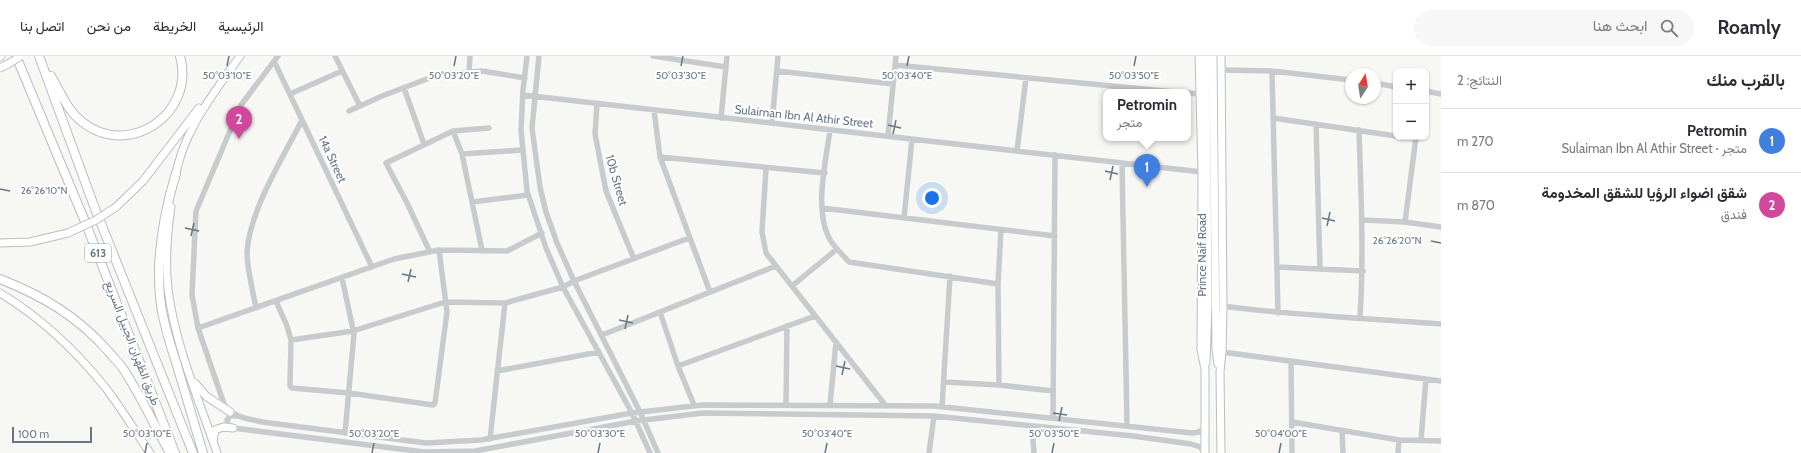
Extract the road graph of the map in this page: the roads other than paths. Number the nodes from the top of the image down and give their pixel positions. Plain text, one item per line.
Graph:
1 (16, 56) edge
2 (21, 56) edge
3 (180, 56) edge
4 (240, 56) edge
5 (278, 56) edge
6 (470, 56) edge
7 (527, 56) edge
8 (539, 56) edge
9 (652, 56) edge
10 (727, 56) edge
11 (778, 56) edge
12 (896, 56) edge
13 (1199, 56) edge
14 (1206, 56) edge
15 (1213, 56) edge
16 (1221, 56) edge
17 (337, 57) edge
18 (40, 58) edge
19 (274, 61) junction
20 (895, 65) junction
21 (726, 67) junction
22 (0, 68) edge
23 (1222, 70) junction
24 (342, 71) junction
25 (777, 71) junction
26 (1272, 71) junction
27 (469, 72) junction
28 (525, 78) junction
29 (1026, 78) junction
30 (1345, 79) edge
31 (893, 84) junction
32 (1381, 84) edge
33 (1393, 86) edge
34 (404, 88) junction
35 (1143, 89) edge
36 (1429, 92) edge
37 (1191, 93) edge
38 (290, 94) junction
39 (1200, 94) junction
40 (1441, 94) edge
41 (522, 95) junction
42 (536, 97) junction
43 (597, 104) junction
44 (360, 106) junction
45 (654, 110) junction
46 (350, 111) dead end
47 (721, 118) junction
48 (1273, 118) junction
49 (302, 120) junction
50 (772, 123) junction
51 (1316, 124) junction
52 (489, 128) dead end
53 (830, 130) junction
54 (1359, 130) junction
55 (453, 131) junction
56 (888, 136) junction
57 (1393, 136) edge
58 (912, 139) junction
59 (1416, 140) edge
60 (424, 144) junction
61 (522, 150) junction
62 (1018, 151) junction
63 (462, 154) junction
64 (1055, 155) junction
65 (660, 157) junction
66 (1122, 163) junction
67 (766, 168) junction
68 (176, 173) junction
69 (825, 173) junction
70 (1208, 173) junction
71 (528, 195) junction
72 (472, 202) junction
73 (822, 208) junction
74 (904, 218) junction
75 (1362, 220) junction
76 (1405, 222) junction
77 (1441, 227) edge
78 (1001, 230) junction
79 (542, 233) junction
80 (1055, 236) junction
81 (689, 238) junction
82 (0, 243) edge
83 (837, 249) junction
84 (439, 250) junction
85 (482, 250) junction
86 (430, 252) junction
87 (634, 259) junction
88 (776, 266) junction
89 (372, 267) junction
90 (1277, 267) junction
91 (1320, 269) junction
92 (1363, 271) junction
93 (950, 276) junction
94 (342, 278) junction
95 (0, 279) edge
96 (574, 281) junction
97 (998, 284) junction
98 (792, 286) junction
99 (563, 287) junction
100 (710, 292) junction
101 (0, 293) edge
102 (276, 301) junction
103 (446, 302) junction
104 (505, 303) junction
105 (1223, 306) junction
106 (256, 308) junction
107 (660, 312) junction
108 (1278, 313) junction
109 (816, 316) junction
110 (1360, 317) junction
111 (1441, 324) edge
112 (787, 326) junction
113 (198, 328) junction
114 (353, 331) junction
115 (602, 336) junction
116 (290, 340) junction
117 (836, 342) junction
118 (599, 352) junction
119 (1222, 352) junction
120 (1291, 361) junction
121 (678, 366) junction
122 (497, 371) junction
123 (1220, 372) junction
124 (190, 375) junction
125 (1426, 379) junction
126 (1441, 381) edge
127 (944, 382) junction
128 (999, 385) junction
129 (1053, 391) junction
130 (349, 393) junction
131 (694, 405) junction
132 (786, 405) junction
133 (830, 405) junction
134 (886, 406) junction
135 (942, 407) junction
136 (230, 412) junction
137 (640, 412) junction
138 (632, 413) junction
139 (238, 416) junction
140 (934, 416) junction
141 (1053, 417) junction
142 (644, 420) junction
143 (636, 421) junction
144 (1292, 422) junction
145 (1127, 425) junction
146 (1032, 426) junction
147 (1206, 427) junction
148 (233, 428) junction
149 (1145, 429) junction
150 (1342, 431) junction
151 (345, 433) junction
152 (1133, 436) junction
153 (490, 439) junction
154 (1399, 440) junction
155 (1421, 440) junction
156 (1441, 441) edge
157 (213, 443) junction
158 (150, 453) edge
159 (170, 453) edge
160 (175, 453) edge
161 (194, 453) edge
162 (203, 453) edge
163 (216, 453) edge
164 (650, 453) edge
165 (658, 453) edge
166 (928, 453) edge
167 (1034, 453) edge
168 (1205, 453) edge
169 (1221, 453) edge
170 (1292, 453) edge
171 (1343, 453) edge
172 (1398, 453) edge

1 - 160 highway, طريق الظهران الجبيل السريع / 613
2 - 22 main road, bridge
3 - 18 highway
4 - 68 main road
4 - 82 main road, bridge
5 - 19 street
6 - 27 street
7 - 28 street
8 - 42 street
9 - 21 street
10 - 21 street
11 - 25 street
12 - 20 street
13 - 39 main road, Prince Naif Road
14 - 70 main road
15 - 70 main road
16 - 23 main road, Prince Naif Road
17 - 24 street
18 - 161 highway, طريق الظهران الجبيل السريع / 613
19 - 38 street, 14a Street
19 - 113 street
20 - 29 street
20 - 31 street
21 - 47 street
23 - 26 street
23 - 105 main road, Prince Naif Road
24 - 38 street
24 - 44 street
25 - 31 street
25 - 50 street
26 - 30 street
26 - 48 street
27 - 28 street
27 - 34 street
28 - 41 street
29 - 35 street
29 - 62 street
31 - 56 street
32 - 33 street
34 - 44 street
34 - 60 street
36 - 40 street
37 - 39 street
38 - 49 street, 14a Street
39 - 70 main road, Prince Naif Road
41 - 42 street, Sulaiman Ibn Al Athir Street
41 - 61 street
42 - 43 street, Sulaiman Ibn Al Athir Street
42 - 96 street
43 - 45 street, Sulaiman Ibn Al Athir Street
43 - 87 street, 10b Street
44 - 46 street
45 - 47 street, Sulaiman Ibn Al Athir Street
45 - 65 street
47 - 50 street, Sulaiman Ibn Al Athir Street
48 - 51 street
48 - 90 street
49 - 89 street, 14a Street
49 - 106 street
50 - 53 street, Sulaiman Ibn Al Athir Street
51 - 54 street
51 - 91 street
52 - 55 street
53 - 56 street, Sulaiman Ibn Al Athir Street
53 - 69 street
54 - 57 street
54 - 75 street
55 - 60 street
55 - 63 street
56 - 58 street, Sulaiman Ibn Al Athir Street
58 - 62 street, Sulaiman Ibn Al Athir Street
58 - 74 street
59 - 76 street
60 - 86 street
61 - 63 street
61 - 71 street
62 - 64 street, Sulaiman Ibn Al Athir Street
63 - 72 street
64 - 66 street, Sulaiman Ibn Al Athir Street
64 - 80 street
65 - 67 street
65 - 81 street
66 - 70 street, Sulaiman Ibn Al Athir Street
66 - 145 street
67 - 69 street
67 - 88 street
68 - 124 main road
68 - 162 highway
69 - 73 street
70 - 123 main road
70 - 147 main road, Prince Naif Road
71 - 72 street
71 - 79 street
72 - 85 street
73 - 74 street
73 - 83 street
74 - 78 street
75 - 76 street
75 - 92 street
76 - 77 street
78 - 80 street
78 - 97 street
79 - 85 street
79 - 99 street
80 - 129 street
81 - 87 street
81 - 100 street
83 - 93 street
83 - 98 street
84 - 85 street
84 - 86 street
84 - 103 street
86 - 89 street
87 - 96 street
88 - 98 street
88 - 100 street
89 - 94 street
90 - 91 street
90 - 108 street
91 - 92 street
92 - 110 street
93 - 97 street
93 - 127 street
94 - 102 street
94 - 114 street
95 - 159 highway
96 - 99 street
96 - 115 street
97 - 128 street
98 - 109 street
99 - 104 street
99 - 118 street
100 - 107 street
101 - 158 main road
102 - 106 street
102 - 116 street
103 - 104 street
103 - 114 street
103 - 130 street
104 - 122 street
105 - 108 street
105 - 119 main road, Prince Naif Road
106 - 113 street
107 - 115 street
107 - 121 street
108 - 110 street
109 - 112 street
109 - 117 street
110 - 111 street
112 - 121 street
112 - 132 street
113 - 136 street
114 - 116 street
114 - 130 street
115 - 137 street
116 - 130 street
117 - 133 street
117 - 134 street
118 - 122 street
118 - 138 street
119 - 120 street
119 - 123 main road, Prince Naif Road
120 - 125 street
120 - 144 street
121 - 131 street
122 - 153 street
123 - 169 main road, Prince Naif Road
124 - 136 main road
124 - 157 main road
125 - 126 street
125 - 155 street
127 - 128 street
127 - 135 street
128 - 129 street
129 - 141 street
130 - 151 street
131 - 132 street
131 - 137 street
132 - 133 street
133 - 134 street
134 - 135 street
135 - 141 street
136 - 139 street
137 - 138 street
137 - 142 street
138 - 143 street
138 - 153 street
139 - 148 street
139 - 151 street
140 - 142 street
140 - 146 street
140 - 166 street
141 - 145 street
142 - 143 street
142 - 165 street
143 - 148 street
143 - 164 street
144 - 150 street
144 - 170 street
145 - 149 street
146 - 152 street
146 - 167 street
147 - 149 street
147 - 168 main road, Prince Naif Road
148 - 157 main road
149 - 152 street
150 - 154 street
150 - 171 street
151 - 153 street
152 - 168 street
154 - 155 street
154 - 172 street
155 - 156 street
157 - 163 main road

